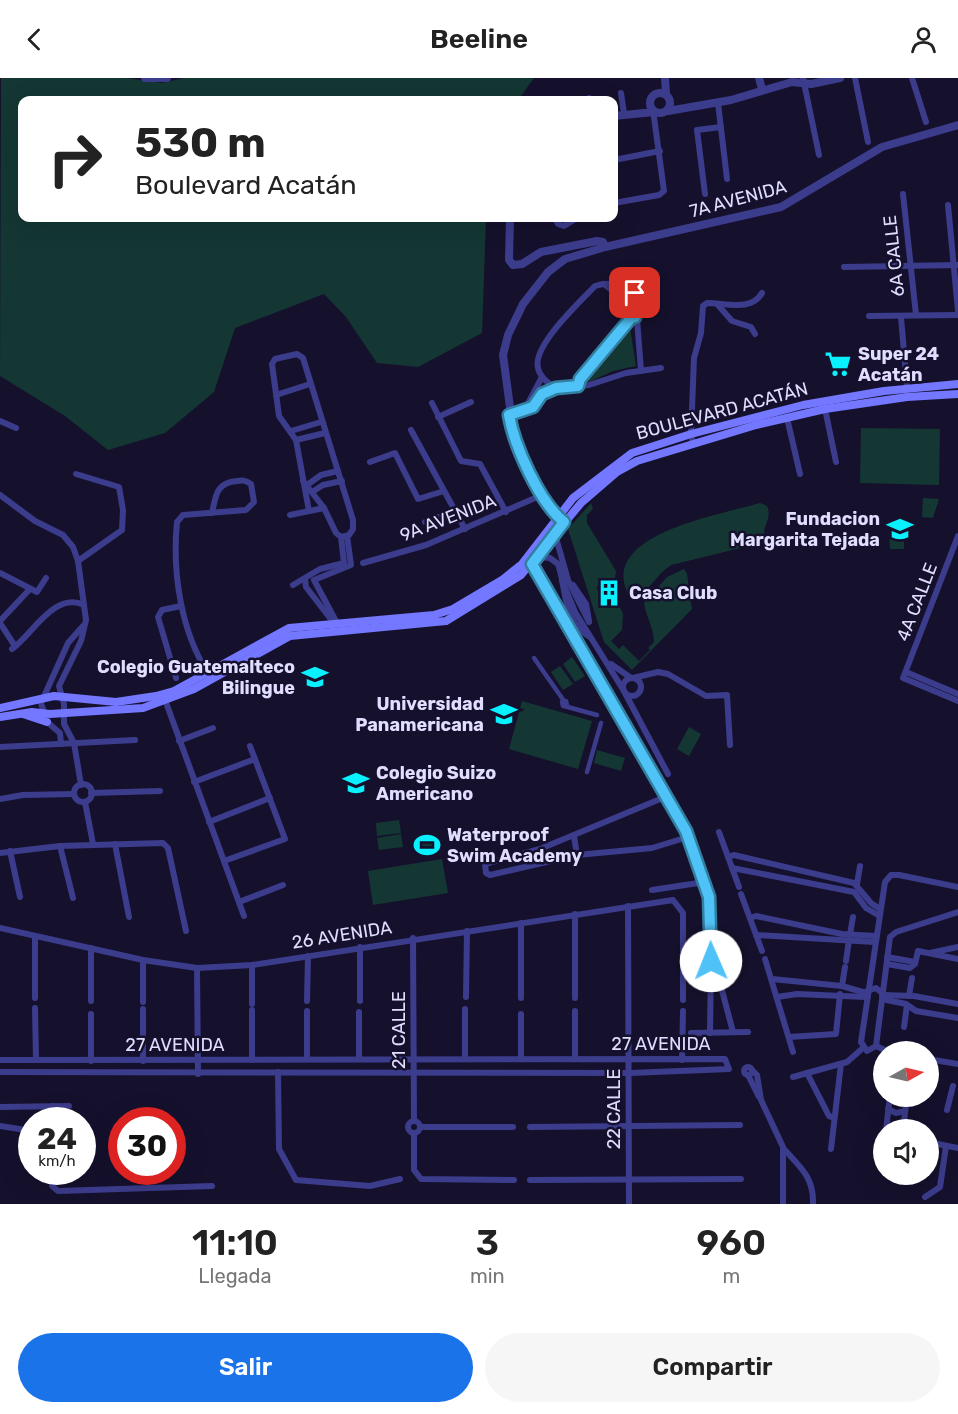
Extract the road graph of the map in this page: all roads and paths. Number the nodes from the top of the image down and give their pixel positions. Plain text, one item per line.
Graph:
1 (145, 78) edge
2 (167, 78) edge
3 (660, 78) edge
4 (665, 78) edge
5 (759, 78) edge
6 (840, 78) edge
7 (855, 78) edge
8 (912, 78) edge
9 (804, 80) edge
10 (762, 89) junction
11 (621, 93) dead end
12 (657, 94) junction
13 (667, 96) junction
14 (650, 103) junction
15 (718, 103) junction
16 (704, 106) junction
17 (668, 111) junction
18 (628, 113) junction
19 (654, 114) junction
20 (618, 115) edge
21 (926, 122) dead end
22 (958, 125) edge
23 (721, 127) junction
24 (868, 142) dead end
25 (660, 151) junction
26 (819, 155) dead end
27 (618, 159) edge
28 (727, 179) dead end
29 (705, 194) dead end
30 (903, 194) dead end
31 (618, 202) edge
32 (948, 205) dead end
33 (510, 222) edge
34 (557, 222) edge
35 (571, 222) edge
36 (605, 247) junction
37 (910, 265) junction
38 (956, 265) edge
39 (844, 267) dead end
40 (604, 284) junction
41 (762, 293) dead end
42 (717, 303) junction
43 (958, 310) edge
44 (635, 314) junction
45 (916, 315) junction
46 (958, 315) edge
47 (868, 316) dead end
48 (901, 317) junction
49 (755, 334) dead end
50 (661, 368) dead end
51 (641, 371) junction
52 (542, 377) junction
53 (310, 384) junction
54 (958, 384) edge
55 (578, 386) junction
56 (556, 388) junction
57 (907, 388) junction
58 (539, 392) junction
59 (958, 394) edge
60 (276, 395) junction
61 (471, 402) dead end
62 (432, 403) dead end
63 (825, 409) junction
64 (509, 415) junction
65 (438, 417) junction
66 (788, 418) junction
67 (0, 422) edge
68 (321, 422) junction
69 (16, 428) dead end
70 (411, 430) dead end
71 (291, 431) junction
72 (325, 433) junction
73 (692, 439) junction
74 (296, 440) junction
75 (369, 462) dead end
76 (836, 462) dead end
77 (338, 471) junction
78 (76, 474) dead end
79 (800, 474) dead end
80 (342, 481) junction
81 (305, 483) junction
82 (444, 491) junction
83 (312, 492) junction
84 (0, 495) edge
85 (542, 495) junction
86 (324, 508) junction
87 (309, 511) junction
88 (455, 511) junction
89 (506, 512) junction
90 (212, 513) junction
91 (290, 515) dead end
92 (561, 519) junction
93 (425, 522) dead end
94 (465, 529) junction
95 (555, 534) junction
96 (344, 536) junction
97 (958, 536) edge
98 (534, 560) junction
99 (78, 561) junction
100 (363, 563) dead end
101 (0, 573) edge
102 (317, 575) junction
103 (46, 578) dead end
104 (305, 579) junction
105 (565, 580) junction
106 (293, 585) dead end
107 (30, 589) junction
108 (84, 605) junction
109 (181, 606) junction
110 (0, 622) edge
111 (84, 625) junction
112 (337, 625) junction
113 (591, 637) junction
114 (534, 658) dead end
115 (606, 659) junction
116 (652, 673) junction
117 (904, 675) junction
118 (210, 676) junction
119 (176, 678) dead end
120 (632, 678) junction
121 (639, 691) junction
122 (624, 692) junction
123 (958, 694) edge
124 (62, 697) junction
125 (164, 698) junction
126 (42, 699) junction
127 (958, 701) edge
128 (0, 708) edge
129 (64, 712) junction
130 (23, 713) junction
131 (42, 713) junction
132 (597, 715) dead end
133 (0, 717) edge
134 (637, 717) junction
135 (46, 722) junction
136 (601, 723) dead end
137 (64, 724) junction
138 (213, 728) dead end
139 (135, 740) dead end
140 (179, 741) junction
141 (74, 743) junction
142 (61, 744) junction
143 (730, 745) dead end
144 (250, 746) dead end
145 (0, 747) edge
146 (255, 759) junction
147 (587, 772) dead end
148 (668, 774) dead end
149 (194, 782) junction
150 (81, 785) junction
151 (160, 791) dead end
152 (92, 793) junction
153 (74, 794) junction
154 (665, 797) junction
155 (270, 798) junction
156 (0, 799) edge
157 (85, 802) junction
158 (209, 822) junction
159 (719, 832) dead end
160 (574, 836) junction
161 (688, 837) junction
162 (93, 844) junction
163 (115, 844) junction
164 (60, 846) junction
165 (10, 851) junction
166 (0, 853) edge
167 (577, 855) junction
168 (728, 857) junction
169 (225, 861) junction
170 (860, 866) dead end
171 (732, 868) junction
172 (705, 882) junction
173 (857, 884) junction
174 (283, 885) dead end
175 (958, 887) edge
176 (652, 890) dead end
177 (20, 897) dead end
178 (73, 898) dead end
179 (240, 902) junction
180 (628, 906) junction
181 (879, 912) junction
182 (958, 912) edge
183 (575, 914) junction
184 (244, 916) dead end
185 (129, 917) dead end
186 (853, 917) dead end
187 (750, 918) junction
188 (521, 923) junction
189 (0, 928) edge
190 (186, 931) dead end
191 (468, 931) junction
192 (756, 934) junction
193 (35, 936) junction
194 (849, 937) junction
195 (414, 939) junction
196 (875, 939) junction
197 (360, 947) junction
198 (958, 947) edge
199 (91, 948) junction
200 (762, 951) dead end
201 (926, 953) junction
202 (308, 956) junction
203 (765, 959) dead end
204 (958, 959) edge
205 (143, 960) junction
206 (711, 961) junction
207 (887, 961) junction
208 (252, 965) junction
209 (197, 968) junction
210 (912, 978) dead end
211 (772, 979) junction
212 (842, 986) junction
213 (840, 994) junction
214 (866, 995) junction
215 (909, 996) junction
216 (466, 997) dead end
217 (777, 997) junction
218 (882, 997) junction
219 (35, 998) dead end
220 (521, 998) dead end
221 (575, 998) dead end
222 (683, 1000) dead end
223 (91, 1001) dead end
224 (307, 1001) dead end
225 (360, 1001) dead end
226 (958, 1004) edge
227 (907, 1005) junction
228 (35, 1008) dead end
229 (465, 1009) dead end
230 (307, 1011) dead end
231 (575, 1011) dead end
232 (683, 1011) dead end
233 (359, 1012) dead end
234 (91, 1014) dead end
235 (521, 1014) dead end
236 (958, 1018) edge
237 (904, 1027) dead end
238 (733, 1032) junction
239 (748, 1032) dead end
240 (690, 1033) dead end
241 (710, 1033) junction
242 (789, 1037) junction
243 (877, 1041) edge
244 (862, 1045) junction
245 (873, 1048) edge
246 (794, 1052) dead end
247 (307, 1059) junction
248 (359, 1059) junction
249 (414, 1059) junction
250 (465, 1059) junction
251 (521, 1059) junction
252 (575, 1059) junction
253 (0, 1060) edge
254 (36, 1060) junction
255 (252, 1060) junction
256 (630, 1060) junction
257 (682, 1060) junction
258 (91, 1061) junction
259 (143, 1061) junction
260 (198, 1061) junction
261 (939, 1061) edge
262 (729, 1064) junction
263 (841, 1064) junction
264 (958, 1064) edge
265 (0, 1072) edge
266 (278, 1072) junction
267 (414, 1072) junction
268 (807, 1072) junction
269 (630, 1073) junction
270 (198, 1074) junction
271 (793, 1077) dead end
272 (954, 1090) edge
273 (949, 1102) junction
274 (958, 1104) edge
275 (53, 1106) joint
276 (69, 1106) dead end
277 (0, 1107) edge
278 (906, 1107) edge
279 (888, 1109) joint
280 (946, 1110) dead end
281 (905, 1111) junction
282 (834, 1118) junction
283 (887, 1119) edge
284 (904, 1119) edge
285 (414, 1121) junction
286 (740, 1125) dead end
287 (0, 1126) edge
288 (630, 1126) junction
289 (420, 1127) junction
290 (513, 1127) dead end
291 (530, 1127) dead end
292 (18, 1129) edge
293 (414, 1134) junction
294 (939, 1144) edge
295 (946, 1146) junction
296 (783, 1147) junction
297 (958, 1148) edge
298 (831, 1149) dead end
299 (400, 1179) dead end
300 (629, 1179) junction
301 (741, 1179) dead end
302 (514, 1180) dead end
303 (530, 1180) dead end
304 (52, 1185) edge
305 (212, 1186) dead end
306 (925, 1197) dead end
307 (629, 1204) edge
308 (783, 1204) edge
309 (813, 1204) edge

1 - 2 street
3 - 12 street
4 - 13 street
5 - 10 street
6 - 9 street
7 - 24 street
8 - 21 street
9 - 10 street
9 - 26 street
10 - 15 street
11 - 18 street
12 - 13 street
12 - 14 street
13 - 16 street
13 - 17 street
14 - 18 street
14 - 19 street
15 - 16 street
15 - 23 street
16 - 17 street
17 - 19 street
18 - 19 street
18 - 20 street
19 - 25 street
22 - 36 street, 7A AVENIDA
23 - 28 street
23 - 29 street
25 - 27 street
25 - 31 street
30 - 37 street, 6A CALLE
32 - 38 street
33 - 36 street
34 - 35 street
36 - 64 street, 7A AVENIDA
37 - 38 street
37 - 39 street
37 - 45 street, 6A CALLE
38 - 43 street
40 - 44 street
40 - 44 street
40 - 52 street
41 - 42 street
42 - 49 street
42 - 73 street
44 - 51 street
44 - 55 street
45 - 46 street
45 - 48 street
47 - 48 street
48 - 57 street, 6A CALLE
50 - 51 street
51 - 55 street
52 - 56 street
52 - 58 street
53 - 60 street
53 - 60 street
53 - 68 street
54 - 57 main road, BOULEVARD ACATÁN
55 - 56 street
56 - 58 street
57 - 73 main road, BOULEVARD ACATÁN
58 - 64 street
59 - 63 main road, BOULEVARD ACATÁN
60 - 71 street
61 - 65 street
62 - 65 street
63 - 66 main road, BOULEVARD ACATÁN
63 - 76 street
64 - 85 street
65 - 89 street
66 - 73 main road, BOULEVARD ACATÁN
66 - 79 street
67 - 69 street
68 - 71 street
68 - 72 street
70 - 82 street
71 - 74 street
72 - 74 street
72 - 77 street
73 - 92 main road, BOULEVARD ACATÁN
74 - 81 street
75 - 82 street
77 - 80 street
77 - 81 street
78 - 99 street
80 - 83 street
80 - 96 street
81 - 83 street
81 - 87 street
82 - 88 street
83 - 86 street
84 - 99 street
85 - 89 street, 9A AVENIDA
85 - 92 street
86 - 87 street
86 - 96 street
87 - 91 street
88 - 93 street
88 - 94 street
89 - 94 street, 9A AVENIDA
90 - 90 street
90 - 109 street
92 - 95 main road, BOULEVARD ACATÁN
92 - 112 main road, BOULEVARD ACATÁN
94 - 100 street, 9A AVENIDA
95 - 98 main road, BOULEVARD ACATÁN
95 - 105 street
96 - 102 street
96 - 102 street
97 - 117 street, 4A CALLE
98 - 105 street
98 - 112 main road, BOULEVARD ACATÁN
98 - 154 street
99 - 108 street
101 - 107 street
102 - 104 street
102 - 112 street
103 - 107 street
104 - 106 street
104 - 112 street
105 - 113 street
105 - 113 street
107 - 110 street
108 - 110 street
108 - 111 street
109 - 118 street
109 - 119 street
111 - 124 street
111 - 126 street
112 - 118 main road, BOULEVARD ACATÁN
113 - 115 street
114 - 132 street
115 - 120 street
115 - 122 street
116 - 120 street
116 - 121 street
116 - 143 street
117 - 123 street
117 - 127 street
118 - 125 main road, BOULEVARD ACATÁN
120 - 121 street
120 - 122 street
121 - 122 street
121 - 134 street
122 - 134 street
124 - 125 main road, BOULEVARD ACATÁN
124 - 126 main road, BOULEVARD ACATÁN
124 - 129 street
125 - 129 main road, BOULEVARD ACATÁN
125 - 140 street
126 - 128 main road, BOULEVARD ACATÁN
126 - 131 street
129 - 131 main road, BOULEVARD ACATÁN
129 - 137 street
130 - 131 main road, BOULEVARD ACATÁN
130 - 133 main road, BOULEVARD ACATÁN
130 - 135 main road
131 - 135 street
134 - 148 street
135 - 137 street
135 - 142 street
136 - 147 street
137 - 141 street
138 - 140 street
139 - 141 street
140 - 149 street
141 - 142 street
141 - 150 street
142 - 145 street
144 - 146 street
146 - 149 street
146 - 155 street
149 - 158 street
150 - 152 street
150 - 153 street
151 - 152 street
152 - 157 street
153 - 156 street
153 - 157 street
154 - 160 street
154 - 161 street
155 - 158 street
155 - 169 street
157 - 162 street
158 - 169 street
159 - 168 street
160 - 167 street
160 - 167 street
161 - 167 street
161 - 172 street
162 - 163 street
162 - 164 street
163 - 185 street
163 - 190 street
164 - 165 street
164 - 178 street
165 - 166 street
165 - 177 street
168 - 171 street
168 - 173 street
169 - 179 street
170 - 173 street
171 - 181 street
171 - 187 street
172 - 176 street
172 - 206 street
173 - 181 street
174 - 179 street
175 - 181 street
179 - 184 street
180 - 183 street, 26 AVENIDA
180 - 222 street, 26 AVENIDA
180 - 256 street, 22 CALLE
181 - 196 street
182 - 207 street
183 - 188 street, 26 AVENIDA
183 - 221 street
186 - 194 street
187 - 192 street
187 - 194 street
188 - 191 street, 26 AVENIDA
188 - 220 street
189 - 193 street, 26 AVENIDA
191 - 195 street, 26 AVENIDA
191 - 216 street
192 - 194 street
192 - 200 street
193 - 199 street, 26 AVENIDA
193 - 219 street
194 - 196 street
194 - 212 street
195 - 197 street, 26 AVENIDA
195 - 249 street, 21 CALLE
196 - 214 street
197 - 202 street, 26 AVENIDA
197 - 225 street
198 - 201 street
199 - 205 street, 26 AVENIDA
199 - 223 street
201 - 204 street
201 - 207 street
202 - 208 street, 26 AVENIDA
202 - 224 street
203 - 211 street
205 - 209 street, 26 AVENIDA
205 - 259 street
206 - 238 street
206 - 241 street
207 - 218 street
208 - 209 street, 26 AVENIDA
208 - 255 street
209 - 260 street
210 - 215 street
211 - 212 street
211 - 217 street
212 - 214 street
213 - 214 street
213 - 217 street
213 - 242 street
214 - 218 street
214 - 218 street
214 - 244 street
215 - 218 street
215 - 226 street
217 - 242 street
218 - 227 street
218 - 243 street
227 - 236 street
227 - 237 street
228 - 254 street
229 - 250 street
230 - 247 street
231 - 252 street
232 - 257 street
233 - 248 street
234 - 258 street
235 - 251 street
238 - 239 street
238 - 241 street
240 - 241 street
242 - 246 street
244 - 245 street
244 - 263 street
247 - 248 street, 27 AVENIDA
247 - 255 street, 27 AVENIDA
248 - 249 street, 27 AVENIDA
249 - 250 street, 27 AVENIDA
249 - 267 street, 21 CALLE
250 - 251 street, 27 AVENIDA
251 - 252 street, 27 AVENIDA
252 - 256 street, 27 AVENIDA
253 - 254 street, 27 AVENIDA
254 - 258 street, 27 AVENIDA
255 - 260 street, 27 AVENIDA
256 - 257 street, 27 AVENIDA
256 - 269 street, 22 CALLE
257 - 262 street, 27 AVENIDA
258 - 259 street, 27 AVENIDA
259 - 260 street, 27 AVENIDA
260 - 270 street
261 - 264 street
262 - 269 street, 27 AVENIDA
262 - 296 street
263 - 268 street
263 - 282 street
265 - 270 street, 27 AVENIDA
266 - 267 street, 27 AVENIDA
266 - 270 street, 27 AVENIDA
266 - 299 street
267 - 269 street, 27 AVENIDA
267 - 285 street, 21 CALLE
268 - 271 street
268 - 282 street
269 - 288 street, 22 CALLE
272 - 273 street
273 - 274 street
273 - 280 street
275 - 276 street
275 - 277 street
278 - 281 street
279 - 281 street
279 - 283 street
281 - 284 street
282 - 298 street
285 - 289 street
285 - 293 street, 21 CALLE
286 - 288 street
287 - 292 street
288 - 291 street
288 - 300 street, 22 CALLE
289 - 290 street
289 - 293 street
293 - 302 street
294 - 295 street
295 - 297 street
295 - 306 street
296 - 308 street
296 - 309 street
300 - 301 street
300 - 303 street
300 - 307 street, 22 CALLE
304 - 305 street

